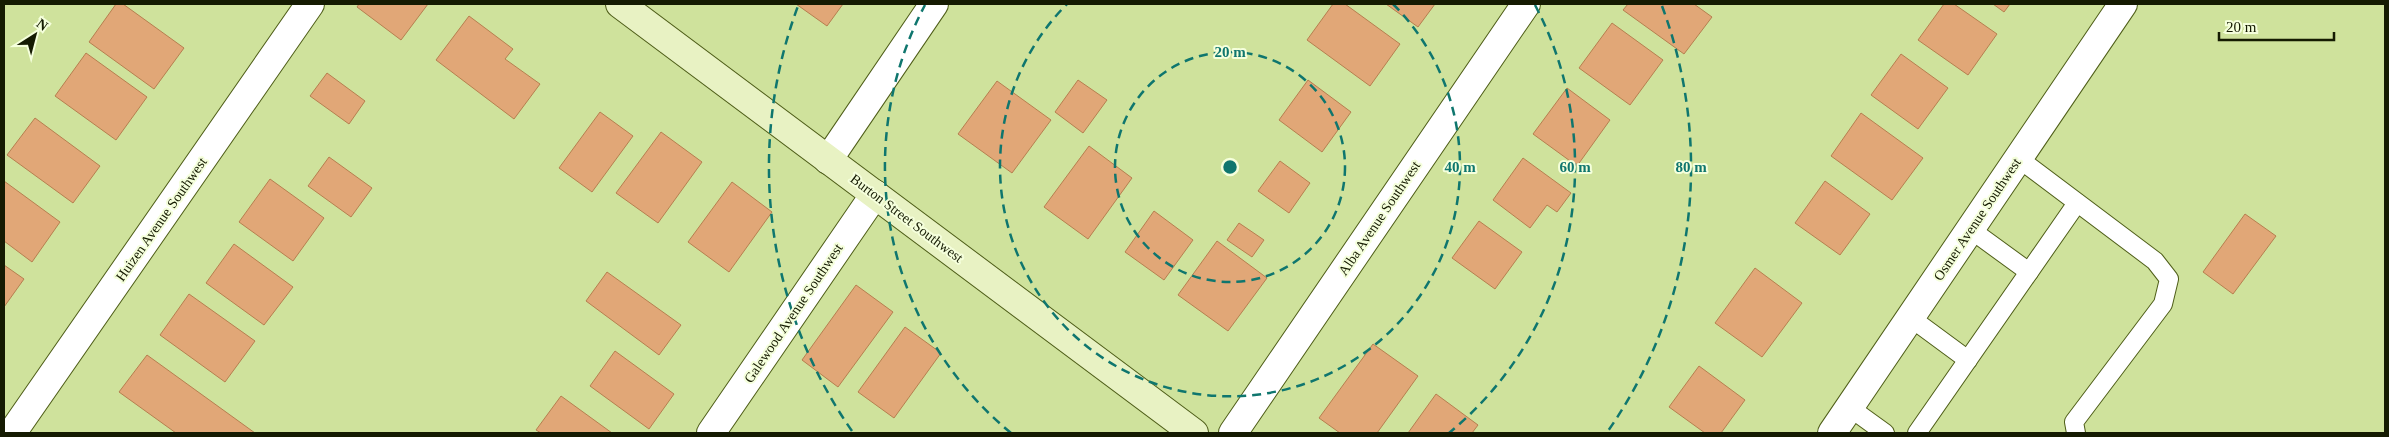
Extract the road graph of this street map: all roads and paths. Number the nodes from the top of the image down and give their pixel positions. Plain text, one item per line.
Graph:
1 (310, 4) edge
2 (620, 4) edge
3 (934, 4) edge
4 (1526, 4) edge
5 (2123, 4) edge
6 (2018, 158) junction
7 (828, 160) junction
8 (875, 194) junction
9 (2077, 203) junction
10 (1970, 230) junction
11 (2029, 272) junction
12 (1910, 318) junction
13 (1968, 360) junction
14 (1849, 408) junction
15 (12, 433) edge
16 (711, 433) edge
17 (1194, 433) edge
18 (1233, 433) edge
19 (1832, 433) edge
20 (1885, 433) edge
21 (1917, 433) edge
22 (2076, 433) edge

1 - 15 street, Huizen Avenue Southwest
2 - 7 main road, Burton Street Southwest
3 - 7 street
4 - 18 street, Alba Avenue Southwest
5 - 6 street, Osmer Avenue Southwest
6 - 9 lane
6 - 10 street, Osmer Avenue Southwest
7 - 8 main road, Burton Street Southwest
8 - 16 street, Galewood Avenue Southwest
8 - 17 main road, Burton Street Southwest
9 - 11 lane
9 - 22 lane
10 - 11 lane
10 - 12 street, Osmer Avenue Southwest
11 - 13 lane
12 - 13 lane
12 - 14 street, Osmer Avenue Southwest
13 - 21 lane
14 - 19 street, Osmer Avenue Southwest
14 - 20 lane

